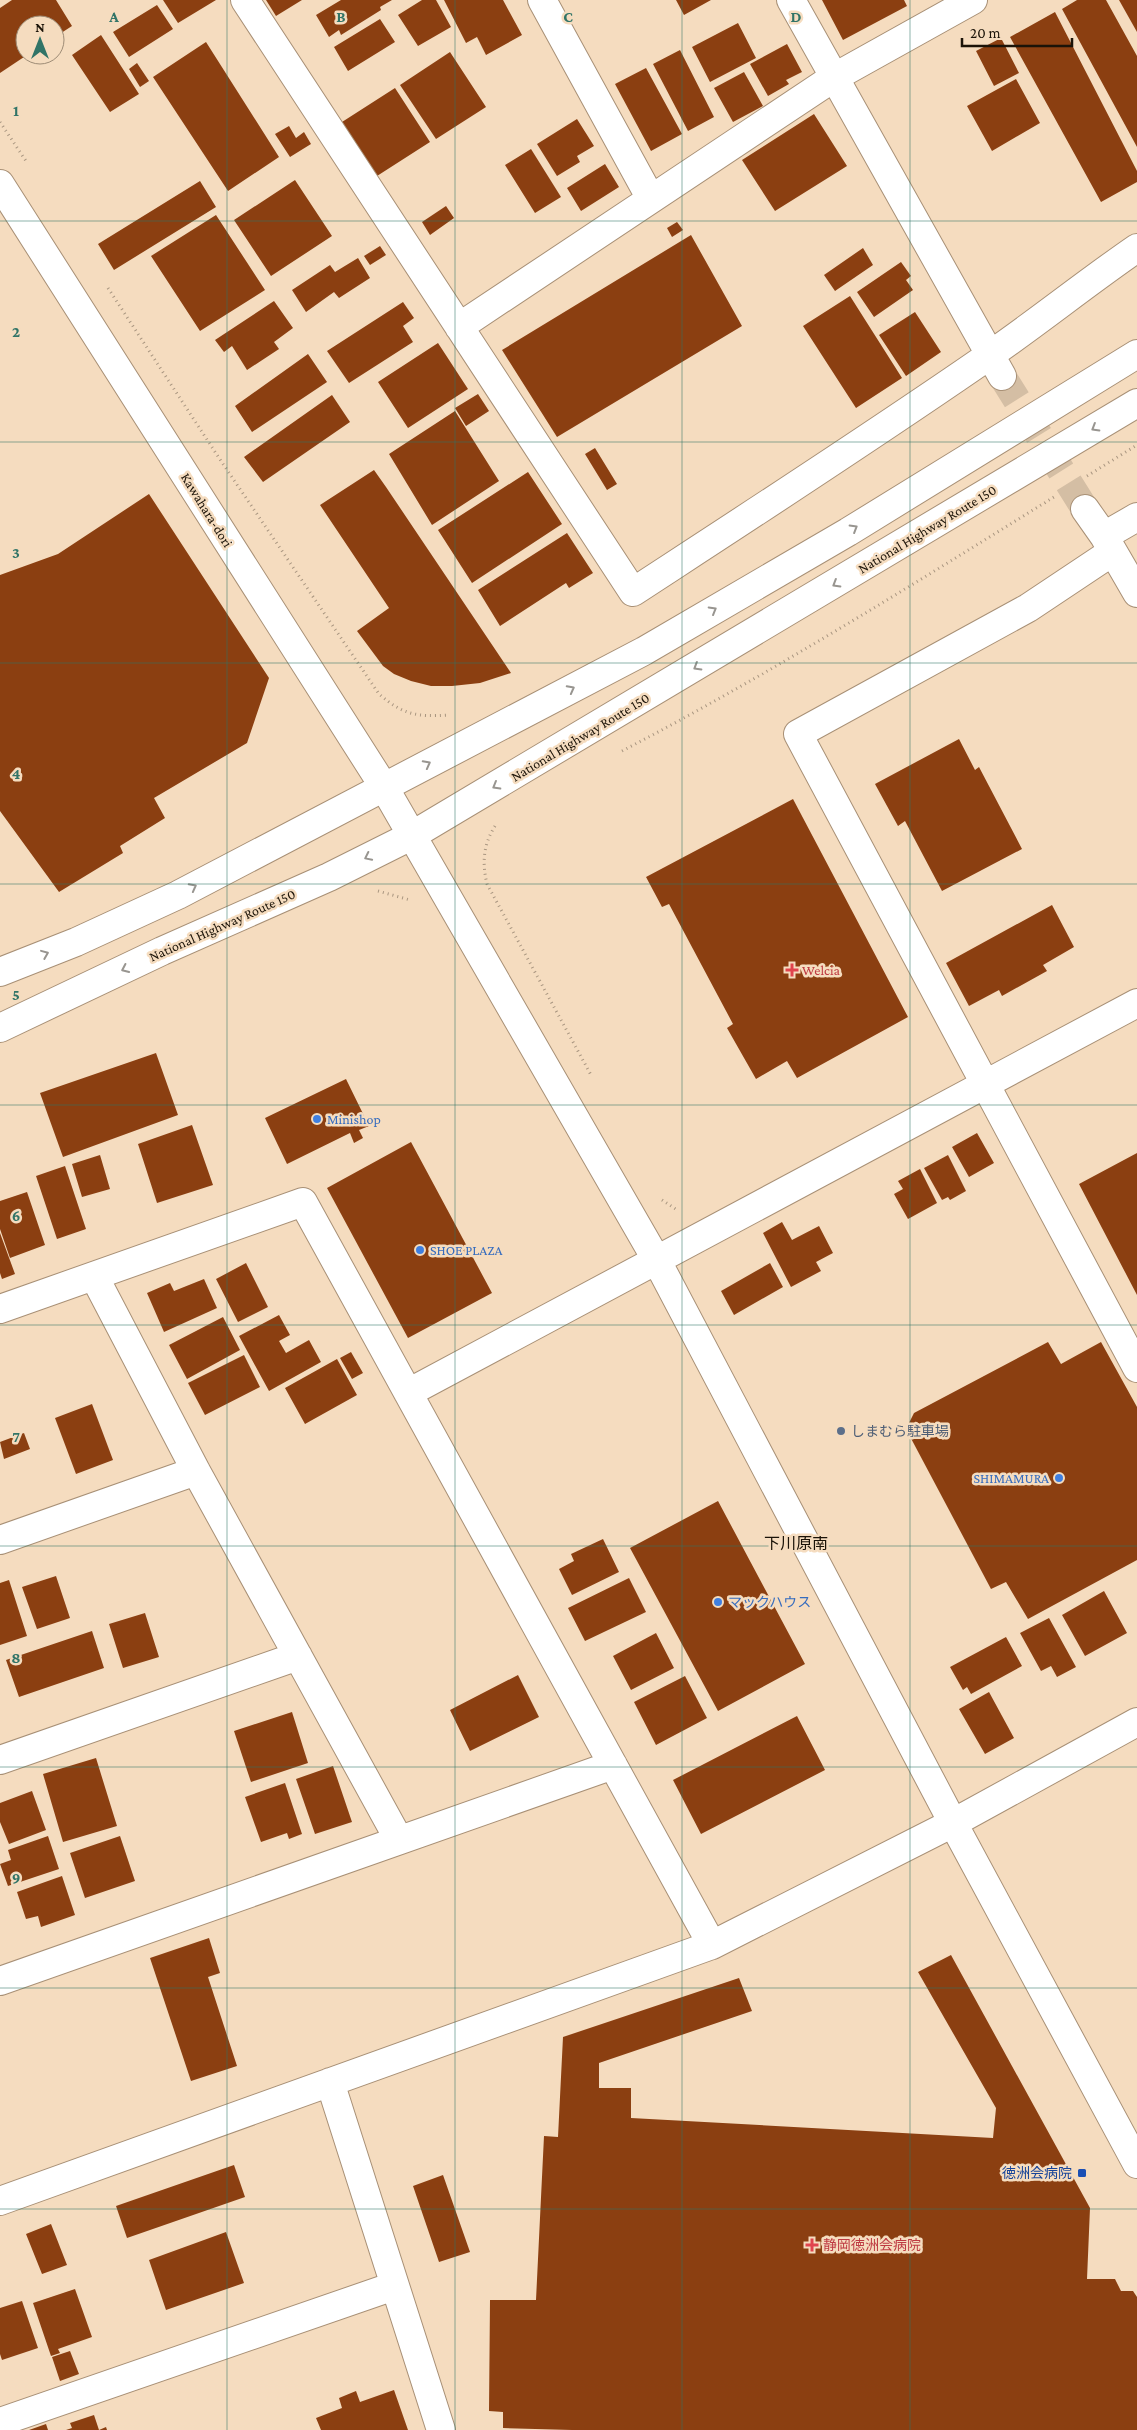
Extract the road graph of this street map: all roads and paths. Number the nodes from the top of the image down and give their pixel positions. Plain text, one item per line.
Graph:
1 (245, 0) edge
2 (542, 0) edge
3 (790, 0) edge
4 (973, 0) edge
5 (833, 78) junction
6 (0, 122) edge
7 (27, 163) dead end
8 (0, 184) edge
9 (651, 199) junction
10 (1137, 248) edge
11 (108, 287) dead end
12 (459, 328) junction
13 (1137, 354) edge
14 (996, 366) junction
15 (1137, 403) edge
16 (1137, 445) edge
17 (1082, 479) dead end
18 (1058, 494) dead end
19 (1085, 509) tunnel mouth
20 (1137, 517) edge
21 (1108, 544) junction
22 (1137, 594) edge
23 (449, 715) dead end
24 (616, 754) dead end
25 (384, 787) junction
26 (498, 821) dead end
27 (411, 836) junction
28 (0, 972) edge
29 (1137, 1003) edge
30 (0, 1028) edge
31 (595, 1082) dead end
32 (986, 1084) junction
33 (661, 1198) dead end
34 (682, 1213) dead end
35 (656, 1259) junction
36 (94, 1276) junction
37 (0, 1309) edge
38 (1137, 1368) edge
39 (408, 1393) junction
40 (196, 1471) junction
41 (0, 1540) edge
42 (298, 1656) junction
43 (1137, 1722) edge
44 (0, 1760) edge
45 (613, 1765) junction
46 (953, 1823) junction
47 (399, 1840) junction
48 (712, 1945) junction
49 (0, 1980) edge
50 (330, 2082) junction
51 (1137, 2164) edge
52 (0, 2200) edge
53 (394, 2286) junction
54 (0, 2422) edge
55 (442, 2430) edge

1 - 12 main road
2 - 9 main road
3 - 5 main road
4 - 5 main road
5 - 9 main road
5 - 14 main road
6 - 7 path
8 - 25 main road, Kawahara-dori
9 - 12 main road
10 - 14 main road
11 - 23 path
12 - 14 main road
25 -> 13 main road
15 -> 27 main road, National Highway Route 150
16 - 17 path
18 - 24 path
19 - 21 main road
20 - 21 main road
21 - 22 main road
21 - 32 main road
25 - 27 main road, Kawahara-dori
28 -> 25 main road
26 - 31 path
27 -> 30 main road, National Highway Route 150
27 - 35 main road, Kawahara-dori
29 - 32 main road
32 - 35 main road
32 - 38 main road
33 - 34 path
35 - 39 main road
35 - 46 main road, Kawahara-dori
36 - 37 main road
36 - 39 main road
36 - 40 main road
39 - 45 main road
40 - 41 main road
40 - 42 main road
42 - 44 main road
42 - 47 main road
43 - 46 main road
45 - 47 main road
45 - 48 main road
46 - 48 main road
46 - 51 main road, Kawahara-dori
47 - 49 main road
48 - 50 main road
50 - 52 main road
50 - 53 main road
53 - 54 main road
53 - 55 main road

